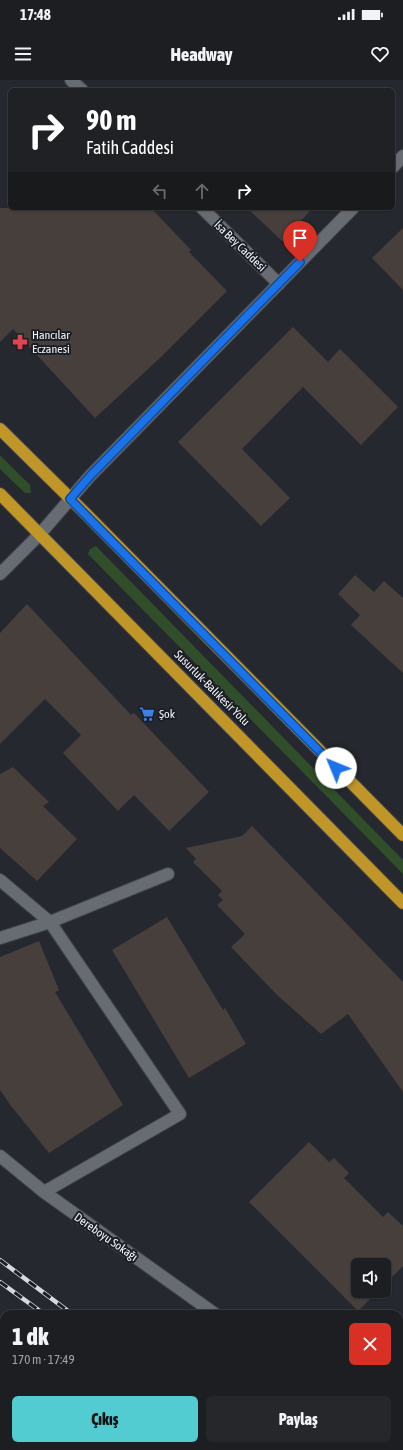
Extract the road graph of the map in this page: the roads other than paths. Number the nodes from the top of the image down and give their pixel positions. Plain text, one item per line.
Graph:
1 (72, 80) edge
2 (80, 88) edge
3 (403, 156) edge
4 (395, 165) edge
5 (204, 210) edge
6 (351, 210) edge
7 (279, 284) junction
8 (0, 429) edge
9 (0, 494) edge
10 (70, 499) junction
11 (40, 534) junction
12 (0, 574) edge
13 (403, 835) edge
14 (168, 874) dead end
15 (0, 880) edge
16 (403, 902) edge
17 (50, 922) junction
18 (0, 938) edge
19 (0, 1156) edge
20 (44, 1192) junction
21 (209, 1310) edge

1 - 2 street
3 - 4 street
5 - 7 street, İsa Bey Caddesi
6 - 7 street
7 - 10 street
8 - 10 highway
9 - 11 highway, Susurluk-Balıkesir Yolu
10 - 11 street
10 - 13 highway
11 - 12 street
11 - 16 highway, Susurluk-Balıkesir Yolu
14 - 17 street
15 - 17 street
17 - 18 street
17 - 20 street
19 - 20 street, Dereboyu Sokağı
20 - 21 street, Dereboyu Sokağı

